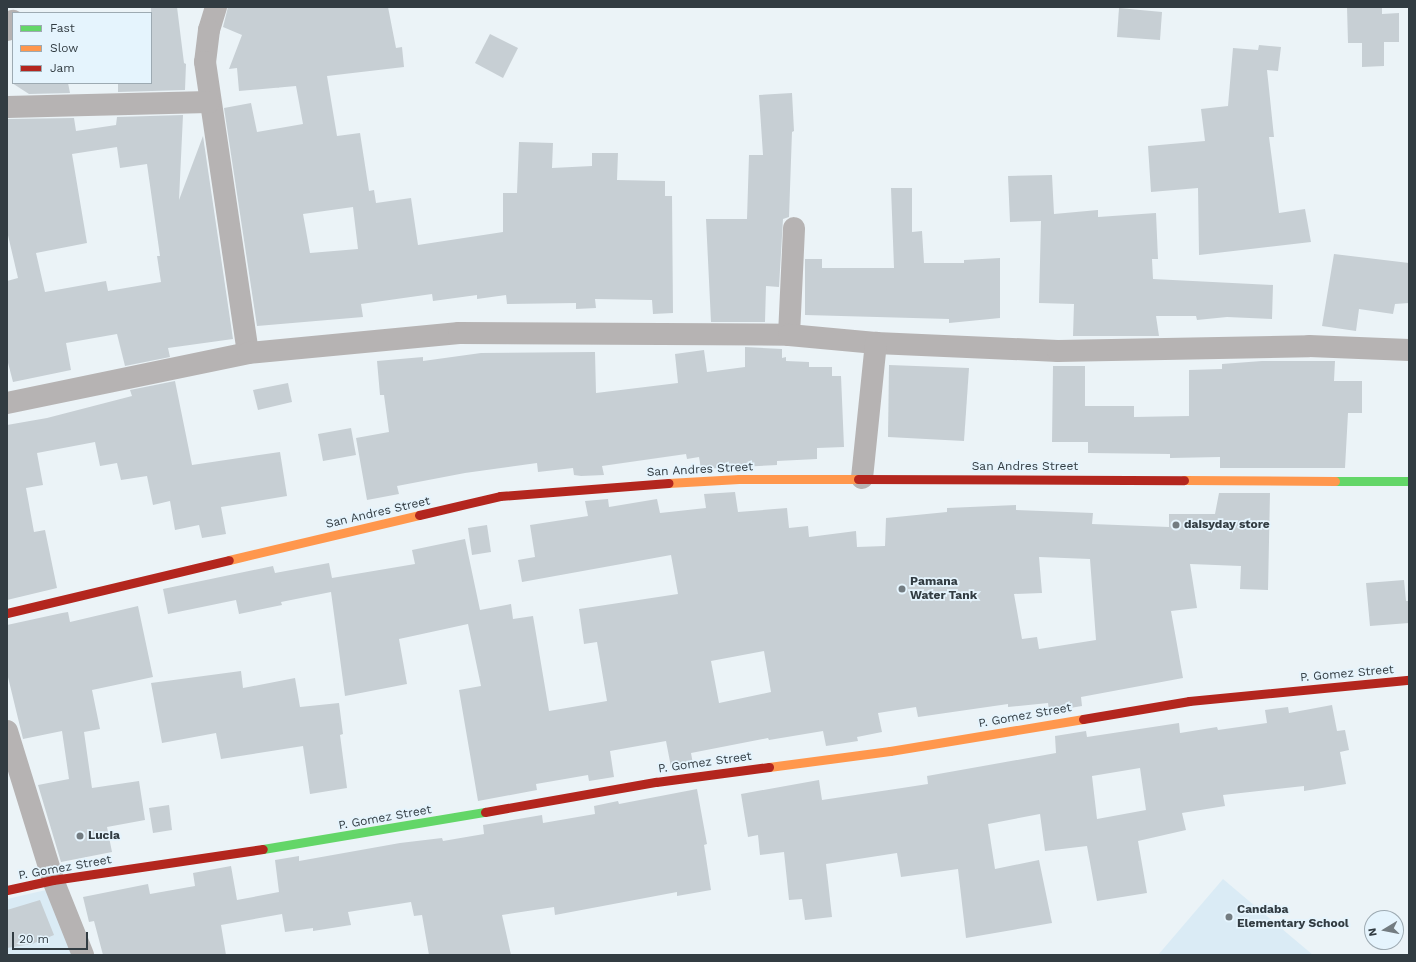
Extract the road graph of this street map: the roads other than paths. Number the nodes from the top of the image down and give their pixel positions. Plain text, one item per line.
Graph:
1 (216, 7) edge
2 (209, 102) junction
3 (7, 107) edge
4 (794, 228) dead end
5 (789, 335) junction
6 (876, 343) junction
7 (1409, 350) edge
8 (248, 353) junction
9 (9, 397) edge
10 (862, 478) junction
11 (1409, 481) edge
12 (7, 613) edge
13 (1409, 680) edge
14 (7, 730) edge
15 (53, 880) junction
16 (7, 890) edge
17 (83, 955) edge

1 - 2 street
2 - 3 street
2 - 8 street
4 - 5 street
5 - 6 street
5 - 8 street
6 - 7 street
6 - 10 street
8 - 9 street
10 - 11 street, San Andres Street
10 - 12 street, San Andres Street
13 - 15 street, P. Gomez Street
14 - 15 street
15 - 16 street, P. Gomez Street
15 - 17 street

